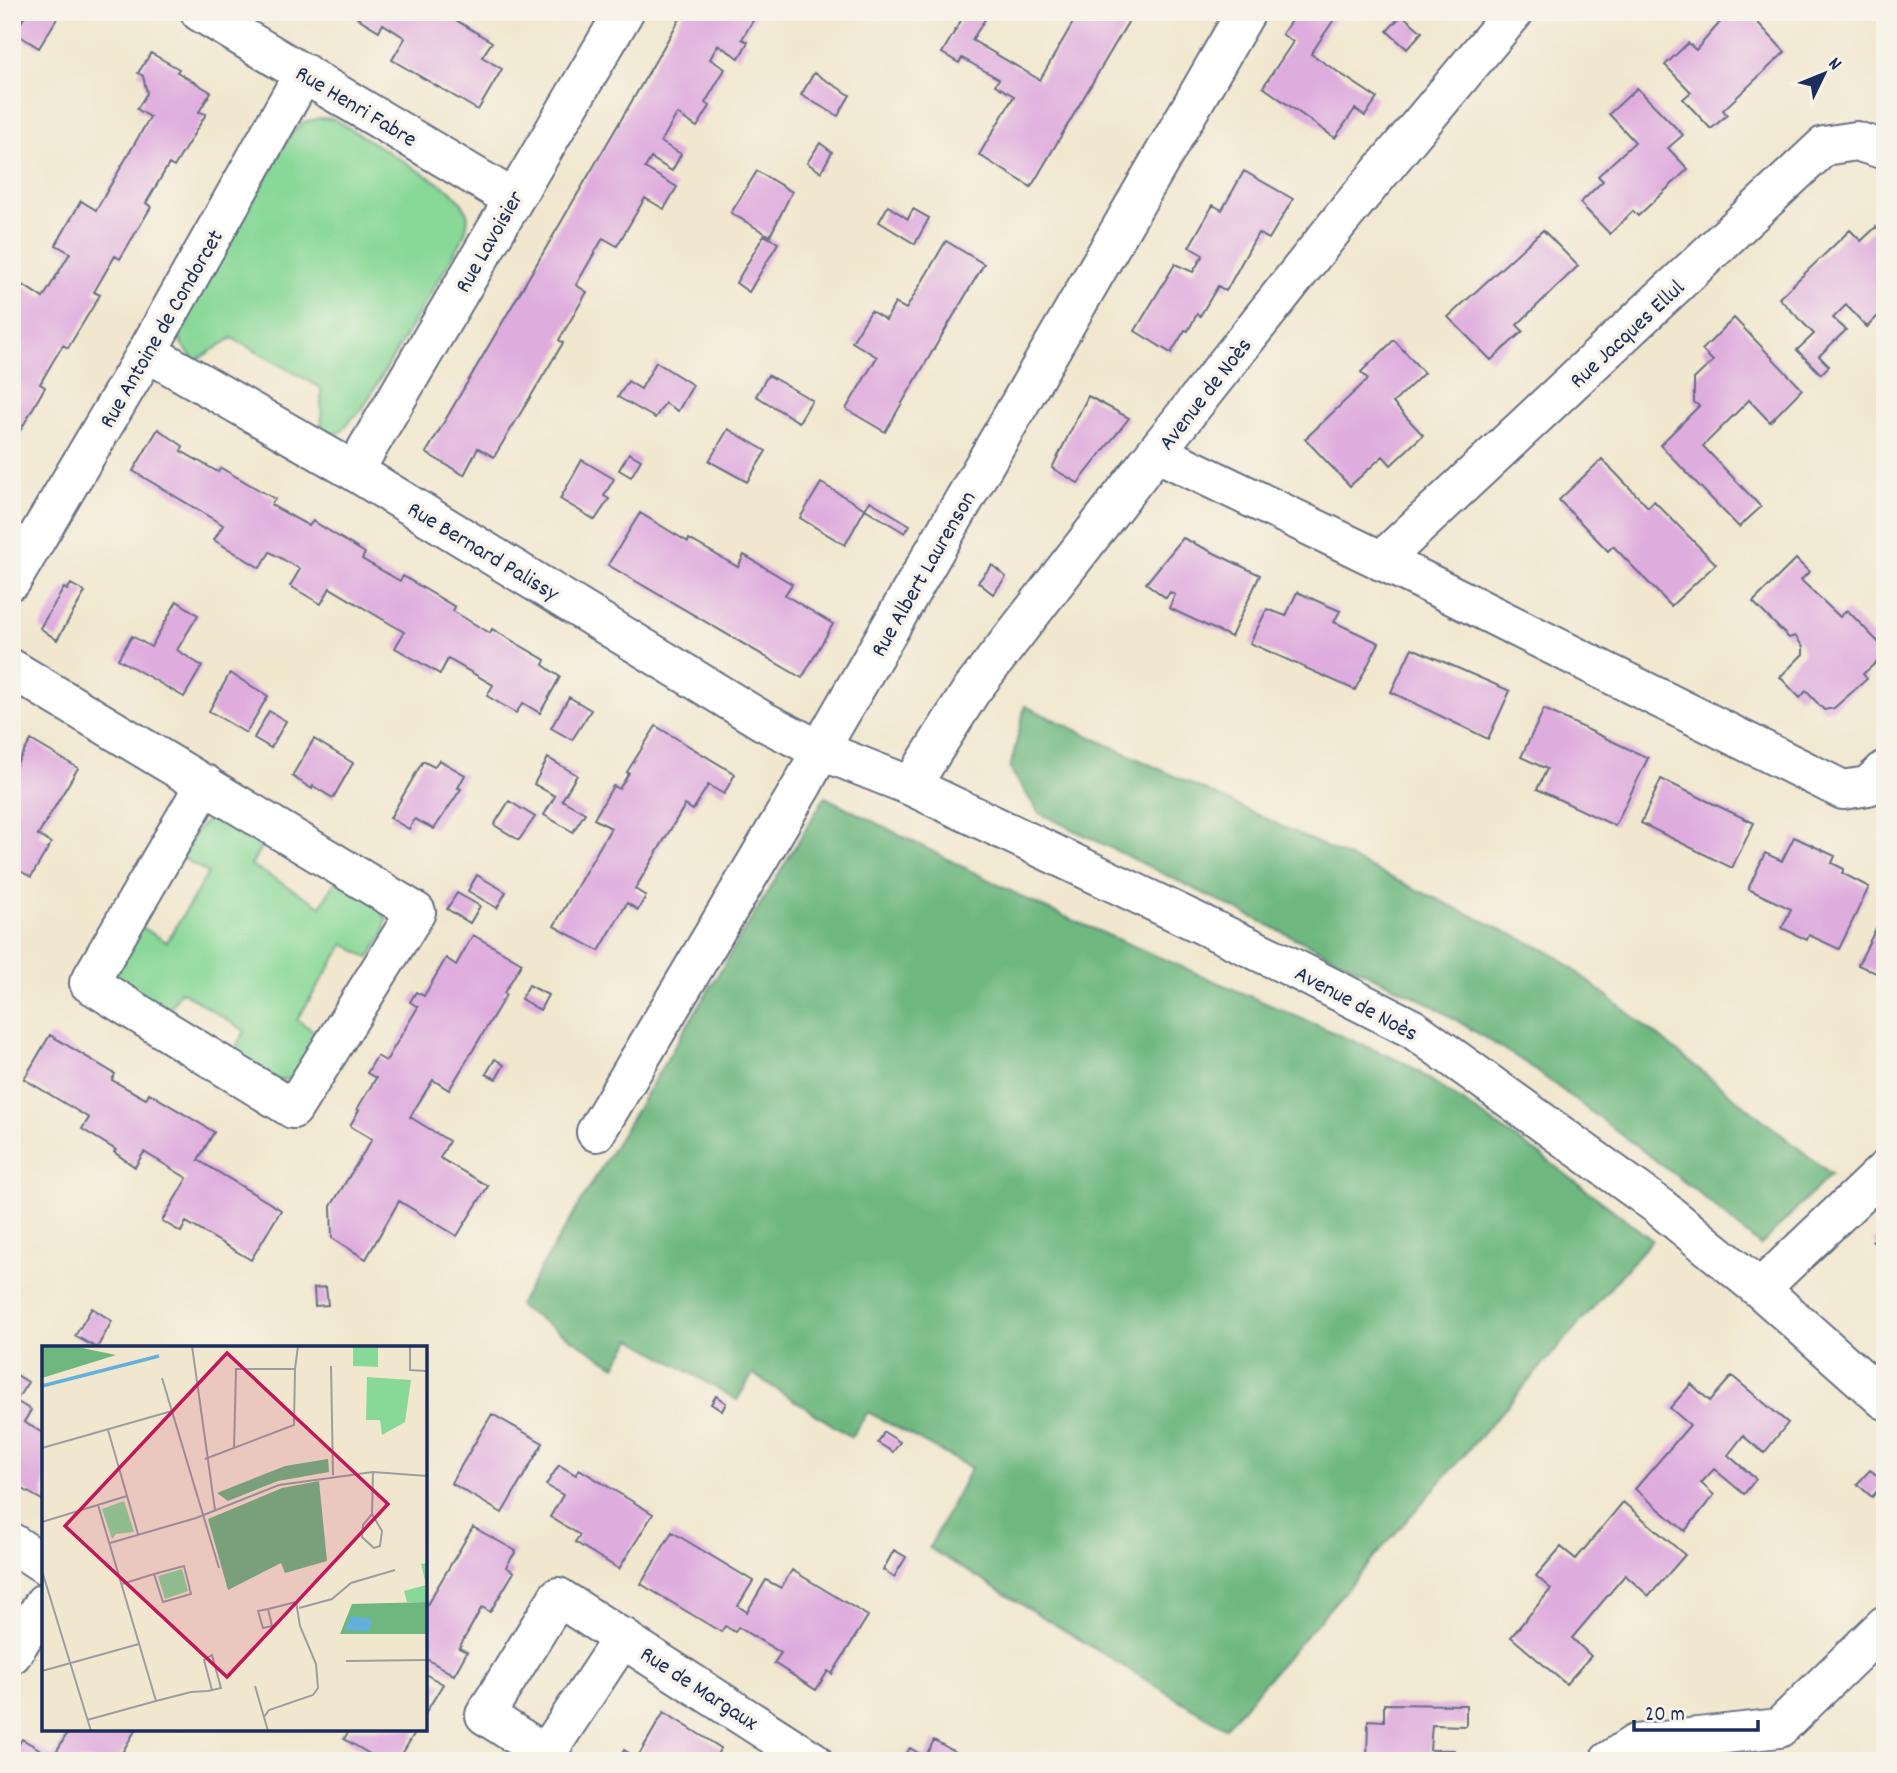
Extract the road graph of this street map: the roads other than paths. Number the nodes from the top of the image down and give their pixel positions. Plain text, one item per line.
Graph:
1 (200, 12) edge
2 (624, 12) edge
3 (1246, 12) edge
4 (1514, 12) edge
5 (304, 73) junction
6 (1885, 150) edge
7 (513, 199) junction
8 (147, 352) junction
9 (1156, 452) junction
10 (354, 471) junction
11 (1381, 561) junction
12 (12, 580) edge
13 (12, 669) edge
14 (820, 750) junction
15 (1877, 778) edge
16 (205, 783) junction
17 (911, 786) junction
18 (596, 1132) dead end
19 (1885, 1170) edge
20 (1760, 1289) junction
21 (1885, 1400) edge
22 (12, 1543) edge
23 (42, 1563) edge
24 (42, 1606) edge
25 (1885, 1625) edge
26 (622, 1637) dead end
27 (12, 1654) edge
28 (1748, 1746) edge
29 (813, 1761) edge
30 (1609, 1761) edge

1 - 5 street, Rue Henri Fabre
2 - 7 street, Rue Lavoisier
3 - 14 street, Rue Albert Laurenson
4 - 9 street, Avenue de Noès
5 - 7 street, Rue Henri Fabre
5 - 8 street, Rue Antoine de Condorcet
6 - 11 street, Rue Jacques Ellul
7 - 10 street, Rue Lavoisier
8 - 10 street, Rue Bernard Palissy
8 - 12 street, Rue Antoine de Condorcet
9 - 11 street
9 - 17 street, Avenue de Noès
10 - 14 street, Rue Bernard Palissy
11 - 15 street
13 - 16 street
14 - 17 street, Avenue de Noès
14 - 18 street, Rue Albert Laurenson
16 - 16 street
17 - 20 street, Avenue de Noès
19 - 20 street
20 - 21 street, Avenue de Noès
22 - 23 street
24 - 27 street
25 - 28 street
26 - 29 street, Rue de Margaux
28 - 30 street

